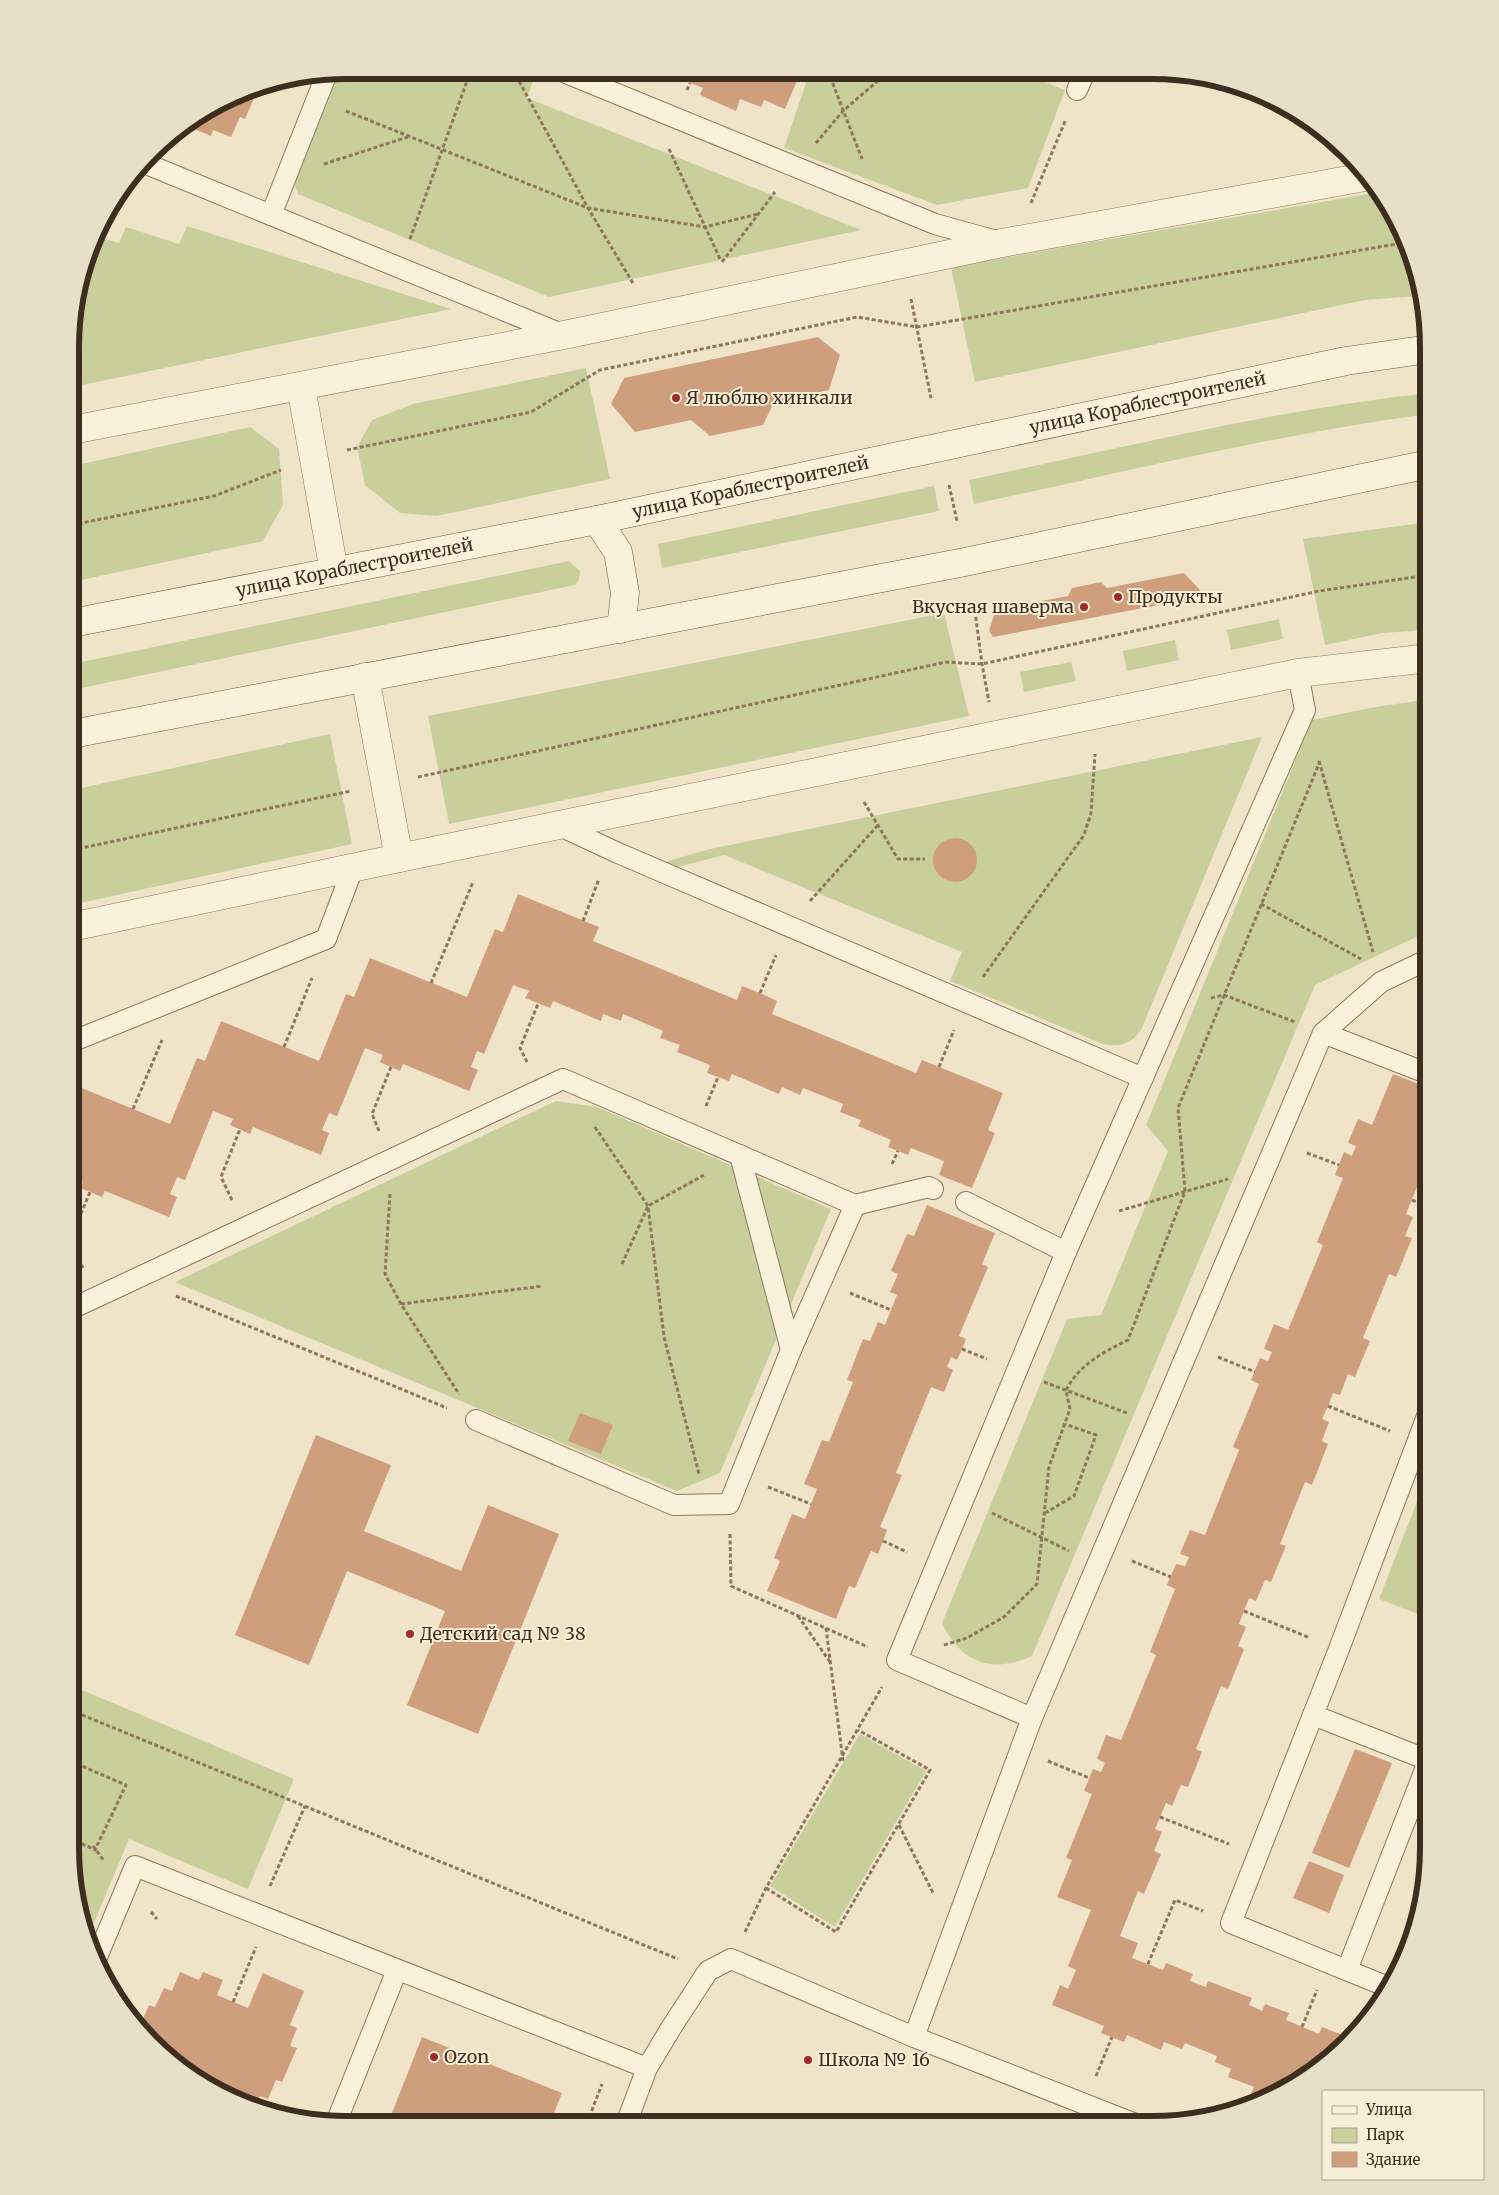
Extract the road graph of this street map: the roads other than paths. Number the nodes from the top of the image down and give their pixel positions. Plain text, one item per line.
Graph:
1 (581, 79) edge
2 (324, 80) edge
3 (149, 165) edge
4 (1360, 178) edge
5 (271, 215) junction
6 (1002, 243) junction
7 (564, 335) junction
8 (1420, 350) edge
9 (301, 387) junction
10 (79, 429) edge
11 (1420, 466) edge
12 (597, 520) junction
13 (334, 571) junction
14 (79, 622) edge
15 (621, 629) junction
16 (1420, 659) edge
17 (1298, 673) junction
18 (365, 677) junction
19 (79, 733) edge
20 (560, 826) junction
21 (399, 858) junction
22 (353, 868) junction
23 (79, 926) edge
24 (1420, 962) edge
25 (1323, 1033) junction
26 (79, 1039) edge
27 (1420, 1071) edge
28 (1143, 1078) junction
29 (740, 1154) junction
30 (933, 1189) dead end
31 (966, 1202) dead end
32 (855, 1205) junction
33 (1066, 1252) junction
34 (79, 1305) edge
35 (791, 1350) junction
36 (476, 1420) road end
37 (1420, 1434) edge
38 (1313, 1715) junction
39 (1032, 1718) junction
40 (1420, 1758) edge
41 (1420, 1782) edge
42 (100, 1953) edge
43 (1347, 1970) junction
44 (393, 1980) dead end
45 (1383, 1984) edge
46 (914, 2037) junction
47 (647, 2068) junction
48 (339, 2116) edge
49 (629, 2116) edge
50 (1115, 2116) edge

1 - 6 lane
2 - 5 lane
3 - 5 lane
4 - 6 street
5 - 7 lane
6 - 7 street
7 - 9 street
8 - 12 street, улица Кораблестроителей
9 - 10 street
9 - 13 street
11 - 15 street
12 - 13 street, улица Кораблестроителей
12 - 15 street
13 - 14 street, улица Кораблестроителей
15 - 18 street
16 - 17 street
17 - 20 street
17 - 28 lane
18 - 19 street
18 - 21 street
20 - 21 street
20 - 28 lane
21 - 22 street
22 - 23 street
22 - 26 lane
24 - 25 lane
25 - 27 lane
25 - 39 lane
28 - 33 lane
29 - 32 lane
29 - 34 lane
29 - 35 lane
30 - 32 lane
31 - 33 lane
32 - 35 lane
33 - 39 lane
35 - 36 lane
37 - 38 lane
38 - 40 lane
38 - 43 lane
39 - 46 lane
41 - 43 lane
42 - 47 lane
43 - 45 lane
44 - 48 lane
46 - 47 lane
46 - 50 lane
47 - 49 lane

